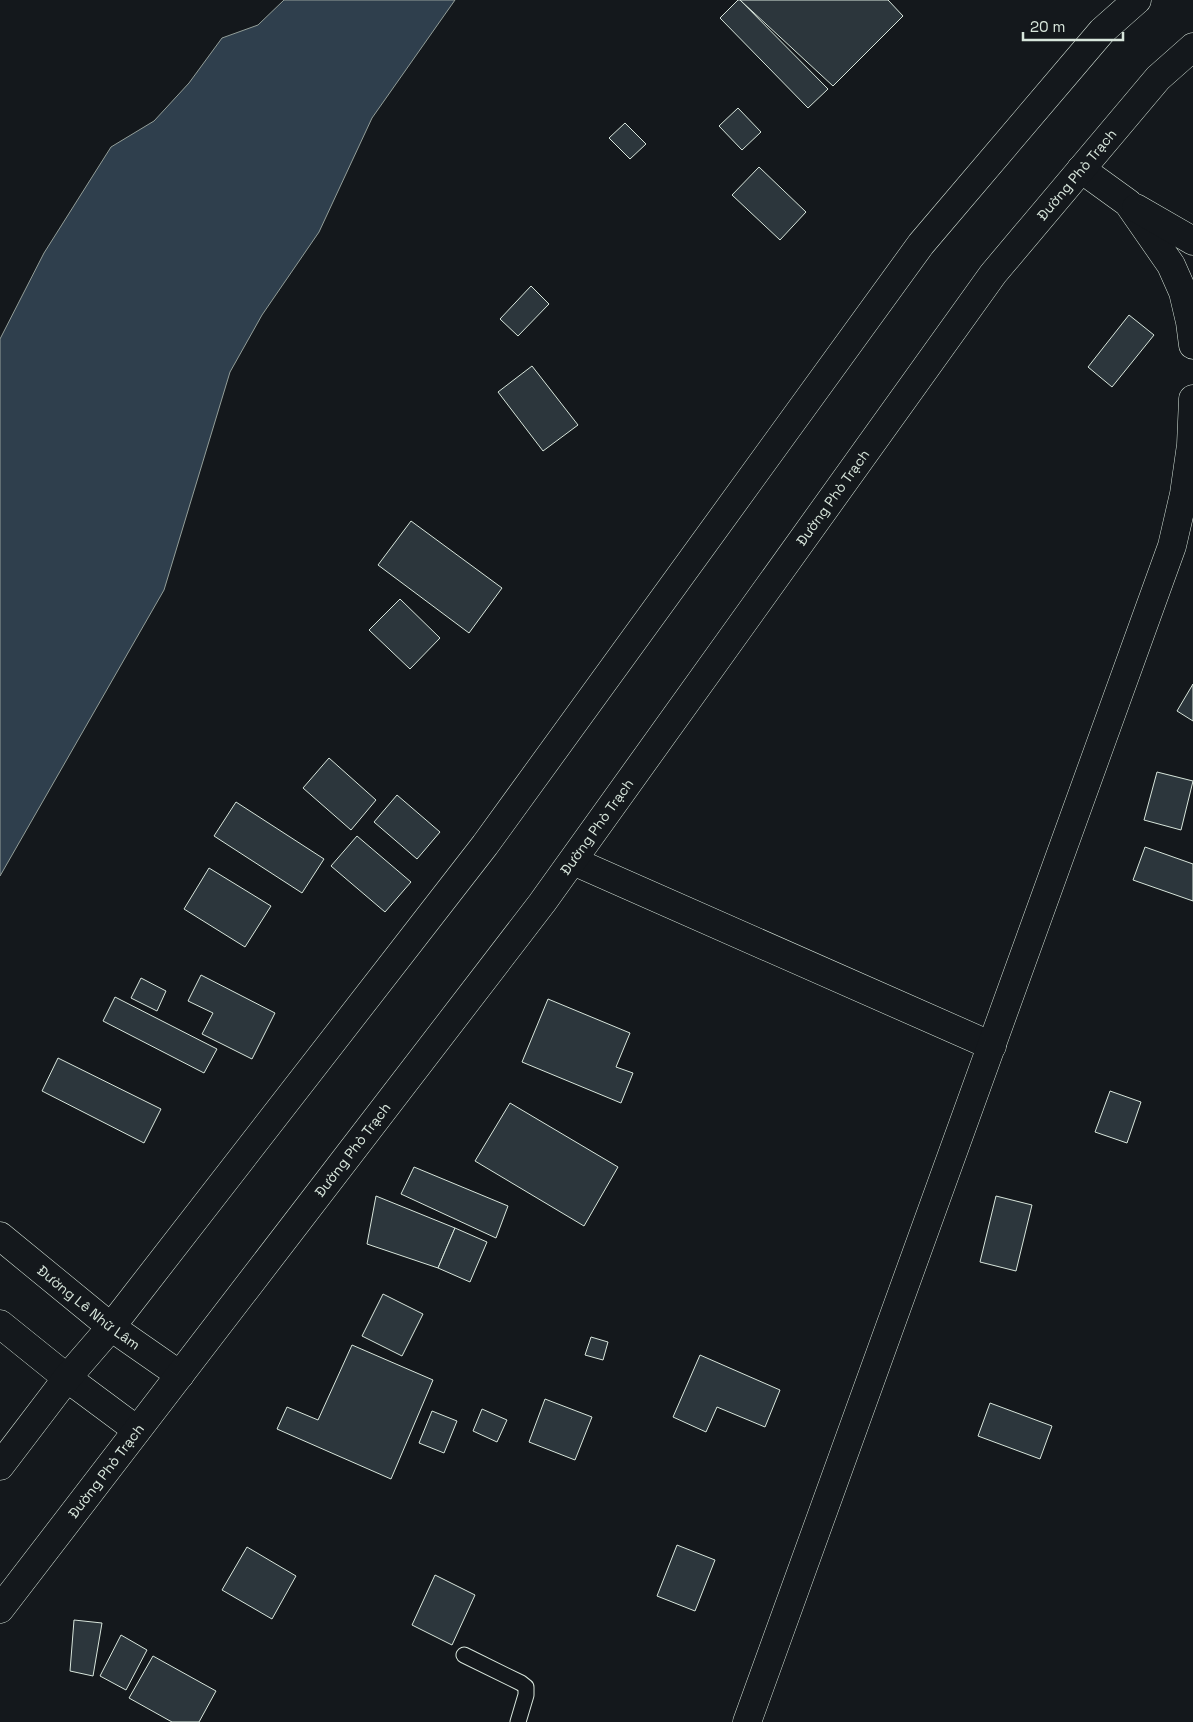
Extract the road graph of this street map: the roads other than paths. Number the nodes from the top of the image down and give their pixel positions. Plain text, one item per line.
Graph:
1 (1137, 0) edge
2 (1193, 47) edge
3 (1081, 169) junction
4 (1128, 203) junction
5 (1193, 241) edge
6 (1193, 345) edge
7 (1193, 398) edge
8 (572, 861) junction
9 (992, 1046) junction
10 (0, 1236) edge
11 (0, 1324) edge
12 (111, 1327) junction
13 (180, 1376) junction
14 (67, 1378) junction
15 (137, 1430) junction
16 (0, 1466) edge
17 (0, 1610) edge
18 (464, 1655) dead end
19 (518, 1722) edge
20 (747, 1722) edge

1 - 12 main road
2 - 3 main road, Đường Phò Trạch
3 - 4 main road
3 - 8 main road, Đường Phò Trạch
4 - 5 main road
4 - 6 main road
7 - 9 main road
8 - 9 main road
8 - 13 main road, Đường Phò Trạch
9 - 20 main road
10 - 12 main road, Đường Lê Nhữ Lâm
11 - 14 main road
12 - 13 main road, Đường Lê Nhữ Lâm
12 - 14 main road
13 - 15 main road, Đường Phò Trạch
14 - 15 main road
14 - 16 main road
15 - 17 main road, Đường Phò Trạch
18 - 19 lane

